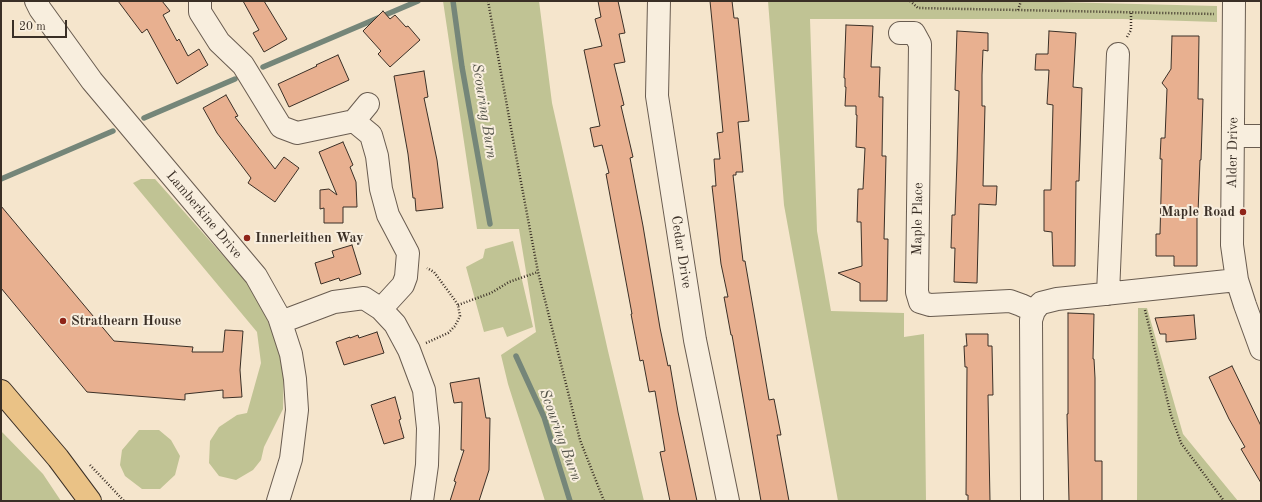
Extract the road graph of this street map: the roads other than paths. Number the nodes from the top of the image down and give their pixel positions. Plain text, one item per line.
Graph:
1 (36, 1) edge
2 (200, 1) edge
3 (659, 1) edge
4 (1234, 8) edge
5 (900, 33) dead end
6 (1118, 54) road end
7 (368, 104) dead end
8 (354, 122) junction
9 (1233, 136) junction
10 (1261, 136) edge
11 (1237, 280) junction
12 (1108, 294) junction
13 (381, 309) junction
14 (1034, 312) junction
15 (281, 322) junction
16 (1261, 349) edge
17 (1, 391) edge
18 (291, 459) junction
19 (90, 501) edge
20 (268, 501) edge
21 (278, 501) edge
22 (422, 501) edge
23 (728, 501) edge
24 (1032, 501) edge

1 - 15 street, Lamberkine Drive
2 - 8 street
3 - 23 street, Cedar Drive
4 - 9 street, Alder Drive
5 - 14 street, Maple Place
6 - 12 street
7 - 8 street
8 - 13 street
9 - 10 street
9 - 11 street, Alder Drive
11 - 12 street
11 - 16 street, Alder Drive
12 - 14 street
13 - 15 street
13 - 22 street
14 - 24 street
15 - 18 street, Lamberkine Drive
17 - 19 main road
18 - 20 street, Lamberkine Drive
18 - 21 street, Lamberkine Drive

